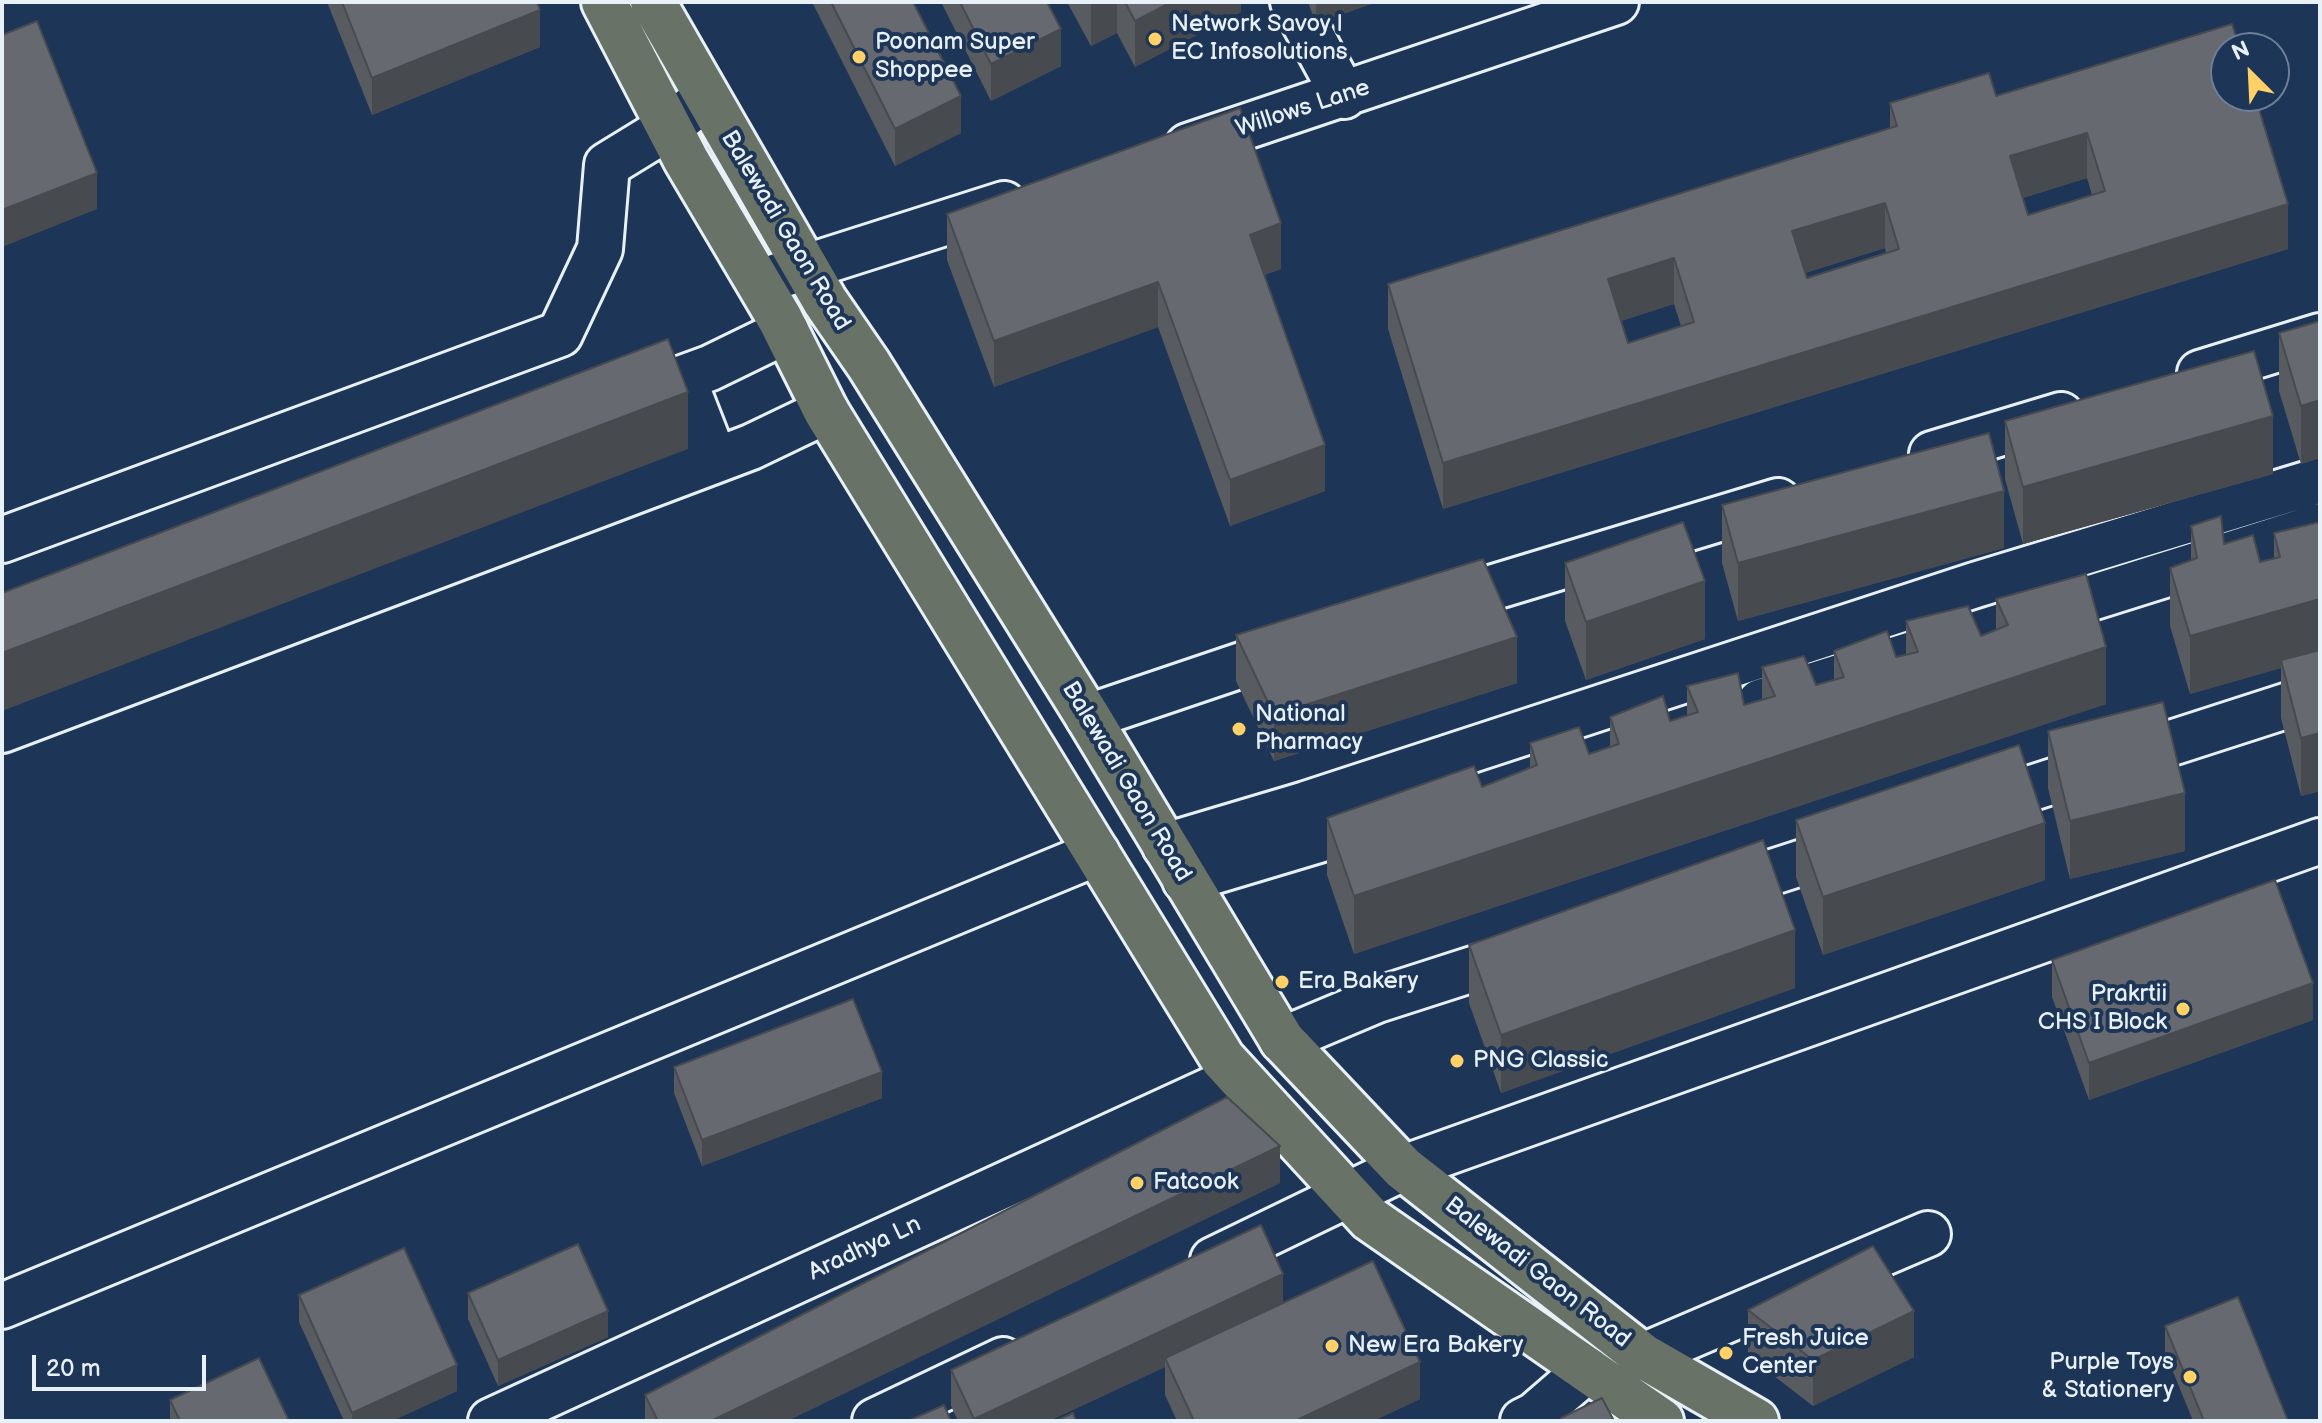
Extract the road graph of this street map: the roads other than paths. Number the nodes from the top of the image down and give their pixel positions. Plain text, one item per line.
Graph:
1 (604, 2) edge
2 (653, 2) edge
3 (1293, 2) edge
4 (1612, 3) edge
5 (1344, 96) junction
6 (705, 98) junction
7 (669, 127) junction
8 (1145, 160) edge
9 (1042, 192) edge
10 (806, 267) junction
11 (759, 282) junction
12 (786, 331) junction
13 (2320, 336) edge
14 (683, 378) junction
15 (2168, 383) edge
16 (2092, 406) edge
17 (826, 411) junction
18 (594, 412) edge
19 (715, 460) junction
20 (1894, 466) edge
21 (2320, 480) edge
22 (1818, 489) edge
23 (2320, 526) edge
24 (2, 540) edge
25 (1407, 613) edge
26 (1331, 637) edge
27 (2320, 695) edge
28 (1727, 713) edge
29 (1088, 717) junction
30 (2, 730) edge
31 (1423, 808) edge
32 (1940, 818) edge
33 (1894, 833) edge
34 (2320, 841) edge
35 (1097, 853) junction
36 (1175, 863) junction
37 (1681, 902) edge
38 (1560, 941) edge
39 (1282, 1040) junction
40 (1239, 1077) junction
41 (1403, 1168) junction
42 (1348, 1195) junction
43 (1928, 1234) dead end
44 (1176, 1277) edge
45 (2, 1306) edge
46 (1033, 1346) edge
47 (1643, 1356) junction
48 (1587, 1370) junction
49 (491, 1421) edge
50 (875, 1421) edge
51 (1523, 1421) edge
52 (1661, 1421) edge
53 (1756, 1421) edge

1 - 7 main road, Balewadi Gaon Road
2 - 6 main road, Balewadi Gaon Road
3 - 5 street
4 - 5 street, Willows Lane
5 - 8 street, Willows Lane
6 - 7 street
6 - 10 main road, Balewadi Gaon Road
7 - 11 main road, Balewadi Gaon Road
7 - 24 street
9 - 10 street
10 - 11 street
10 - 29 main road, Balewadi Gaon Road
11 - 12 main road, Balewadi Gaon Road
12 - 14 street
12 - 17 main road, Balewadi Gaon Road
13 - 15 street
14 - 18 street
14 - 19 street
16 - 20 street
17 - 19 street
17 - 35 main road, Balewadi Gaon Road
19 - 30 street
21 - 36 street
22 - 25 street
23 - 28 street
26 - 29 street
27 - 32 street
29 - 36 main road, Balewadi Gaon Road
31 - 36 street
33 - 37 street
34 - 41 street
35 - 40 main road, Balewadi Gaon Road
35 - 45 street
36 - 39 main road, Balewadi Gaon Road
38 - 39 street
39 - 41 main road, Balewadi Gaon Road
40 - 42 main road, Balewadi Gaon Road
40 - 49 street, Aradhya Ln
41 - 42 street
41 - 47 main road, Balewadi Gaon Road
42 - 44 street
42 - 48 main road, Balewadi Gaon Road
43 - 47 street
46 - 50 street
47 - 53 main road, Balewadi Gaon Road
48 - 51 street
48 - 52 main road, Balewadi Gaon Road

